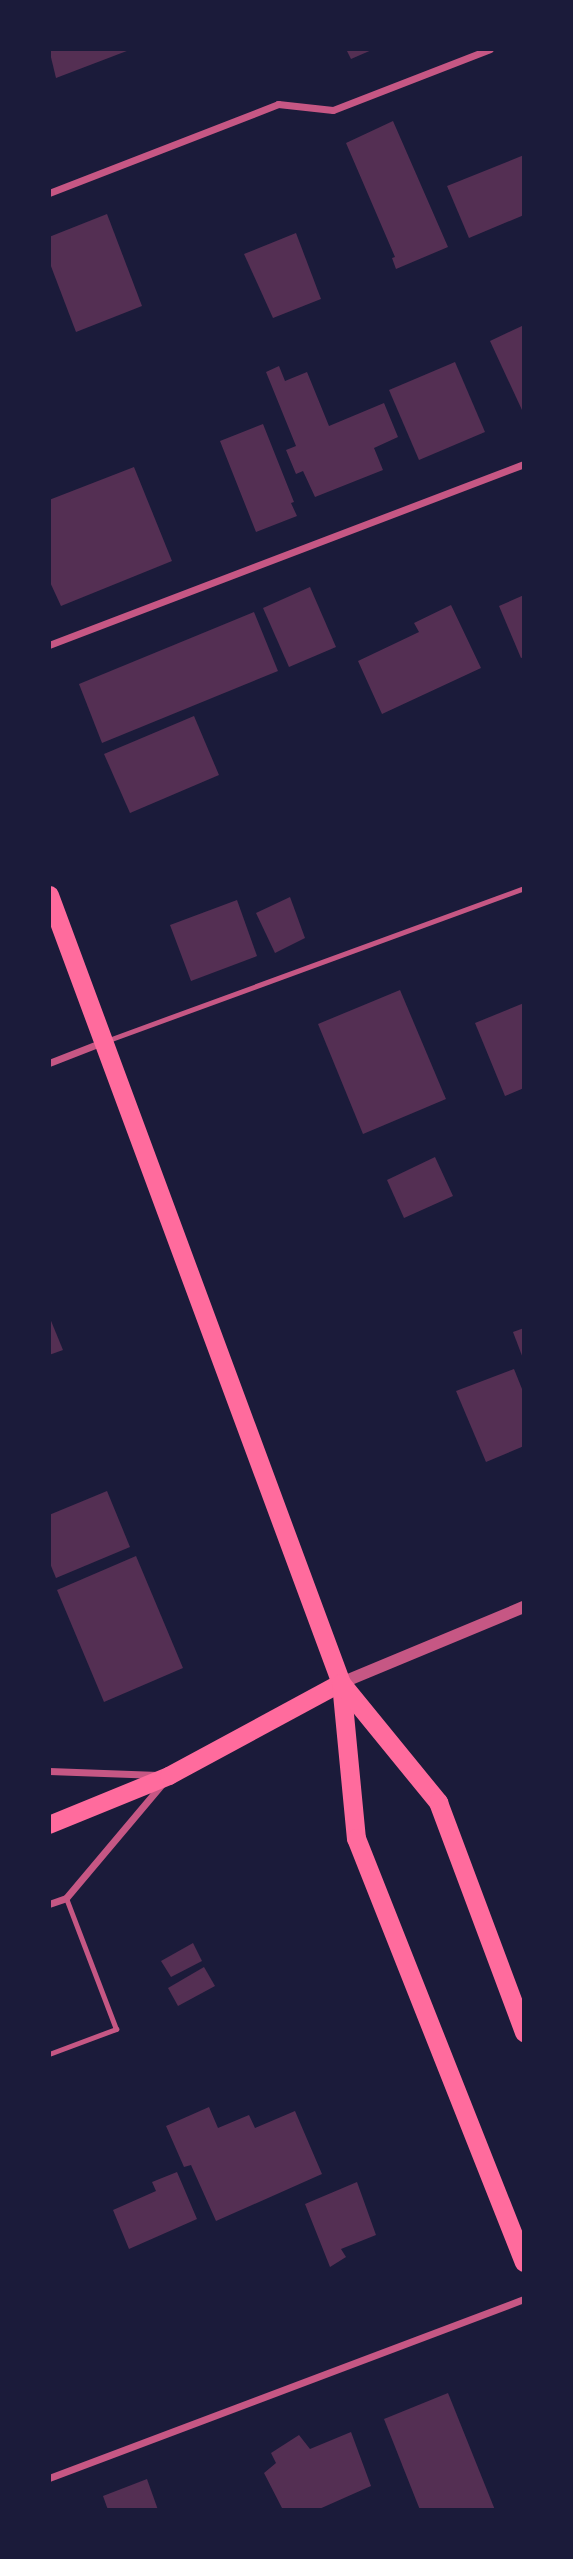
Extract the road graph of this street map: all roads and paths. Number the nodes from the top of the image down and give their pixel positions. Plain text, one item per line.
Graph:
1 (490, 49) edge
2 (49, 193) edge
3 (524, 464) edge
4 (49, 645) edge
5 (524, 888) edge
6 (49, 895) edge
7 (104, 1041) junction
8 (49, 1063) edge
9 (524, 1607) edge
10 (341, 1683) junction
11 (49, 1771) edge
12 (169, 1776) junction
13 (49, 1825) edge
14 (66, 1898) junction
15 (49, 1904) edge
16 (524, 2032) edge
17 (49, 2054) edge
18 (524, 2262) edge
19 (524, 2299) edge
20 (49, 2478) edge

1 - 2 street
3 - 4 street
5 - 7 lane
6 - 7 highway
7 - 8 street
7 - 10 highway
9 - 10 street
10 - 12 main road
10 - 16 highway
10 - 18 highway
11 - 12 street
12 - 13 main road
12 - 14 street
14 - 15 street
14 - 17 lane
19 - 20 street

